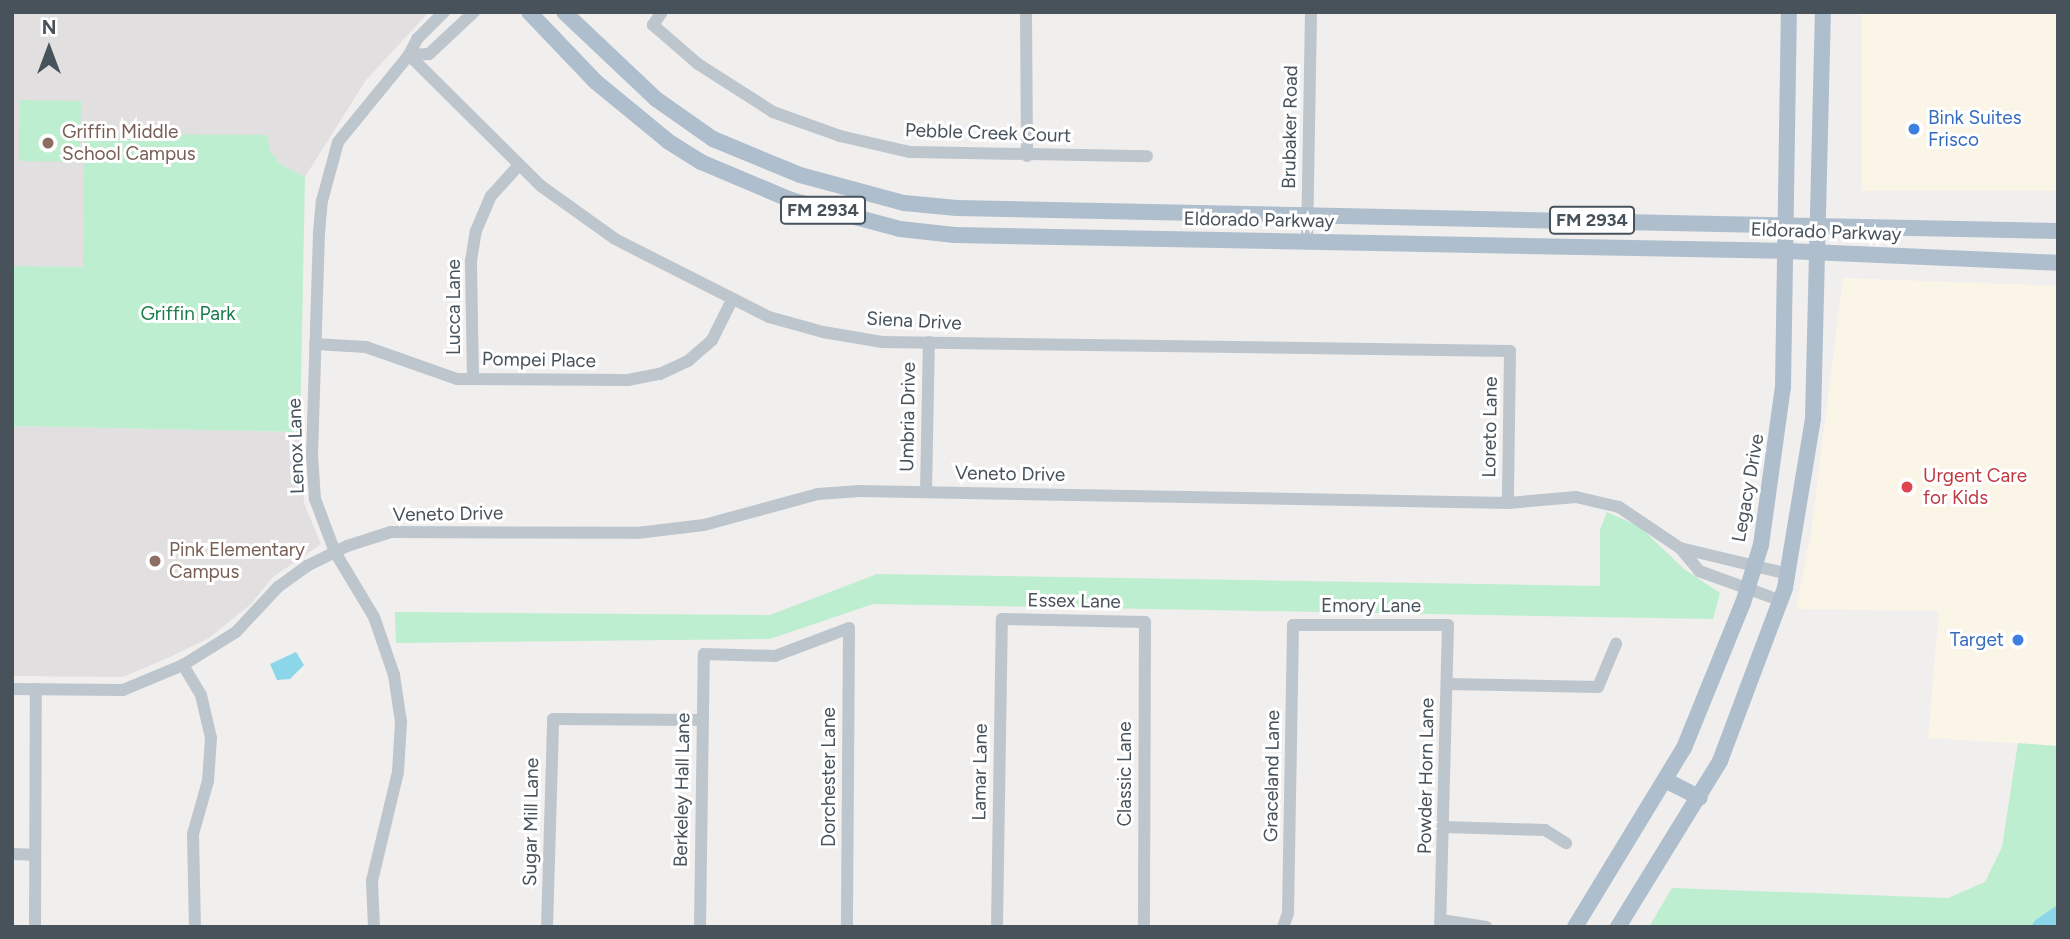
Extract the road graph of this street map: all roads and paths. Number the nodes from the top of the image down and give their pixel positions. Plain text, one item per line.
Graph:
1 (444, 12) edge
2 (474, 12) edge
3 (528, 12) edge
4 (564, 12) edge
5 (662, 12) edge
6 (1026, 12) edge
7 (1311, 12) edge
8 (1789, 12) edge
9 (1823, 12) edge
10 (410, 55) junction
11 (1027, 156) junction
12 (1147, 156) dead end
13 (519, 165) junction
14 (1307, 215) junction
15 (1788, 223) junction
16 (1819, 224) junction
17 (2058, 231) edge
18 (1307, 242) junction
19 (1787, 251) junction
20 (1818, 252) junction
21 (2058, 263) edge
22 (732, 300) junction
23 (929, 342) junction
24 (315, 344) junction
25 (1510, 351) joint
26 (474, 379) junction
27 (926, 492) junction
28 (1508, 503) junction
29 (1680, 548) junction
30 (335, 552) junction
31 (1755, 566) junction
32 (1788, 574) junction
33 (1748, 590) junction
34 (1782, 601) junction
35 (1002, 619) joint
36 (1145, 622) joint
37 (1293, 625) joint
38 (1448, 625) joint
39 (849, 628) joint
40 (1616, 644) dead end
41 (183, 666) junction
42 (1447, 684) junction
43 (12, 689) edge
44 (36, 690) junction
45 (701, 720) junction
46 (1665, 780) junction
47 (1700, 798) junction
48 (1444, 827) junction
49 (1566, 843) dead end
50 (12, 855) edge
51 (35, 855) junction
52 (1441, 923) edge
53 (35, 927) edge
54 (195, 927) edge
55 (374, 927) edge
56 (547, 927) edge
57 (700, 927) edge
58 (847, 927) edge
59 (997, 927) edge
60 (1144, 927) edge
61 (1283, 927) edge
62 (1486, 927) edge
63 (1575, 927) edge
64 (1618, 927) edge

1 - 10 street, Lenox Lane
2 - 10 street, Lenox Lane
3 - 18 main road, Eldorado Parkway / FM 2934
4 - 14 main road, Eldorado Parkway / FM 2934
5 - 11 street, Pebble Creek Court
6 - 11 street
7 - 14 street, Brubaker Road
8 - 15 main road, Legacy Drive
9 - 16 main road
10 - 13 street, Siena Drive
10 - 24 street, Lenox Lane
11 - 12 street, Pebble Creek Court
13 - 22 street, Siena Drive
13 - 26 street, Lucca Lane
14 - 15 main road, Eldorado Parkway / FM 2934
14 - 18 street, Brubaker Road
15 - 16 main road, Eldorado Parkway / FM 2934
15 - 19 main road, Legacy Drive
16 - 17 main road, Eldorado Parkway / FM 2934
16 - 20 main road
18 - 19 main road, Eldorado Parkway / FM 2934
19 - 20 main road, Eldorado Parkway / FM 2934
19 - 31 main road, Legacy Drive
20 - 21 main road, Eldorado Parkway / FM 2934
20 - 32 main road
22 - 23 street, Siena Drive
22 - 26 street, Pompei Place
23 - 25 street, Siena Drive
23 - 27 street, Umbria Drive
24 - 26 street, Pompei Place
24 - 30 street, Lenox Lane
25 - 28 street, Loreto Lane
27 - 28 street, Veneto Drive
27 - 30 street, Veneto Drive
28 - 29 street, Veneto Drive
29 - 31 street, Veneto Drive
29 - 33 street, Veneto Drive
30 - 41 street, Veneto Drive
30 - 55 street, Lenox Lane
31 - 32 street, Veneto Drive
31 - 33 main road, Legacy Drive
32 - 34 main road
33 - 34 street, Veneto Drive
33 - 46 main road, Legacy Drive
34 - 47 main road
35 - 36 street, Essex Lane
35 - 59 street, Lamar Lane
36 - 60 street, Classic Lane
37 - 38 street, Emory Lane
37 - 61 street, Graceland Lane
38 - 42 street, Powder Horn Lane
39 - 45 street, Berkeley Hall Lane
39 - 58 street, Dorchester Lane
40 - 42 street
41 - 44 street, Veneto Drive
41 - 54 street
42 - 48 street, Powder Horn Lane
43 - 44 street, Veneto Drive
44 - 51 street
45 - 56 street, Sugar Mill Lane
45 - 57 street, Berkeley Hall Lane
46 - 47 main road
46 - 63 main road, Legacy Drive
47 - 64 main road
48 - 49 street
48 - 52 street, Powder Horn Lane
50 - 51 street
51 - 53 street
52 - 62 street

